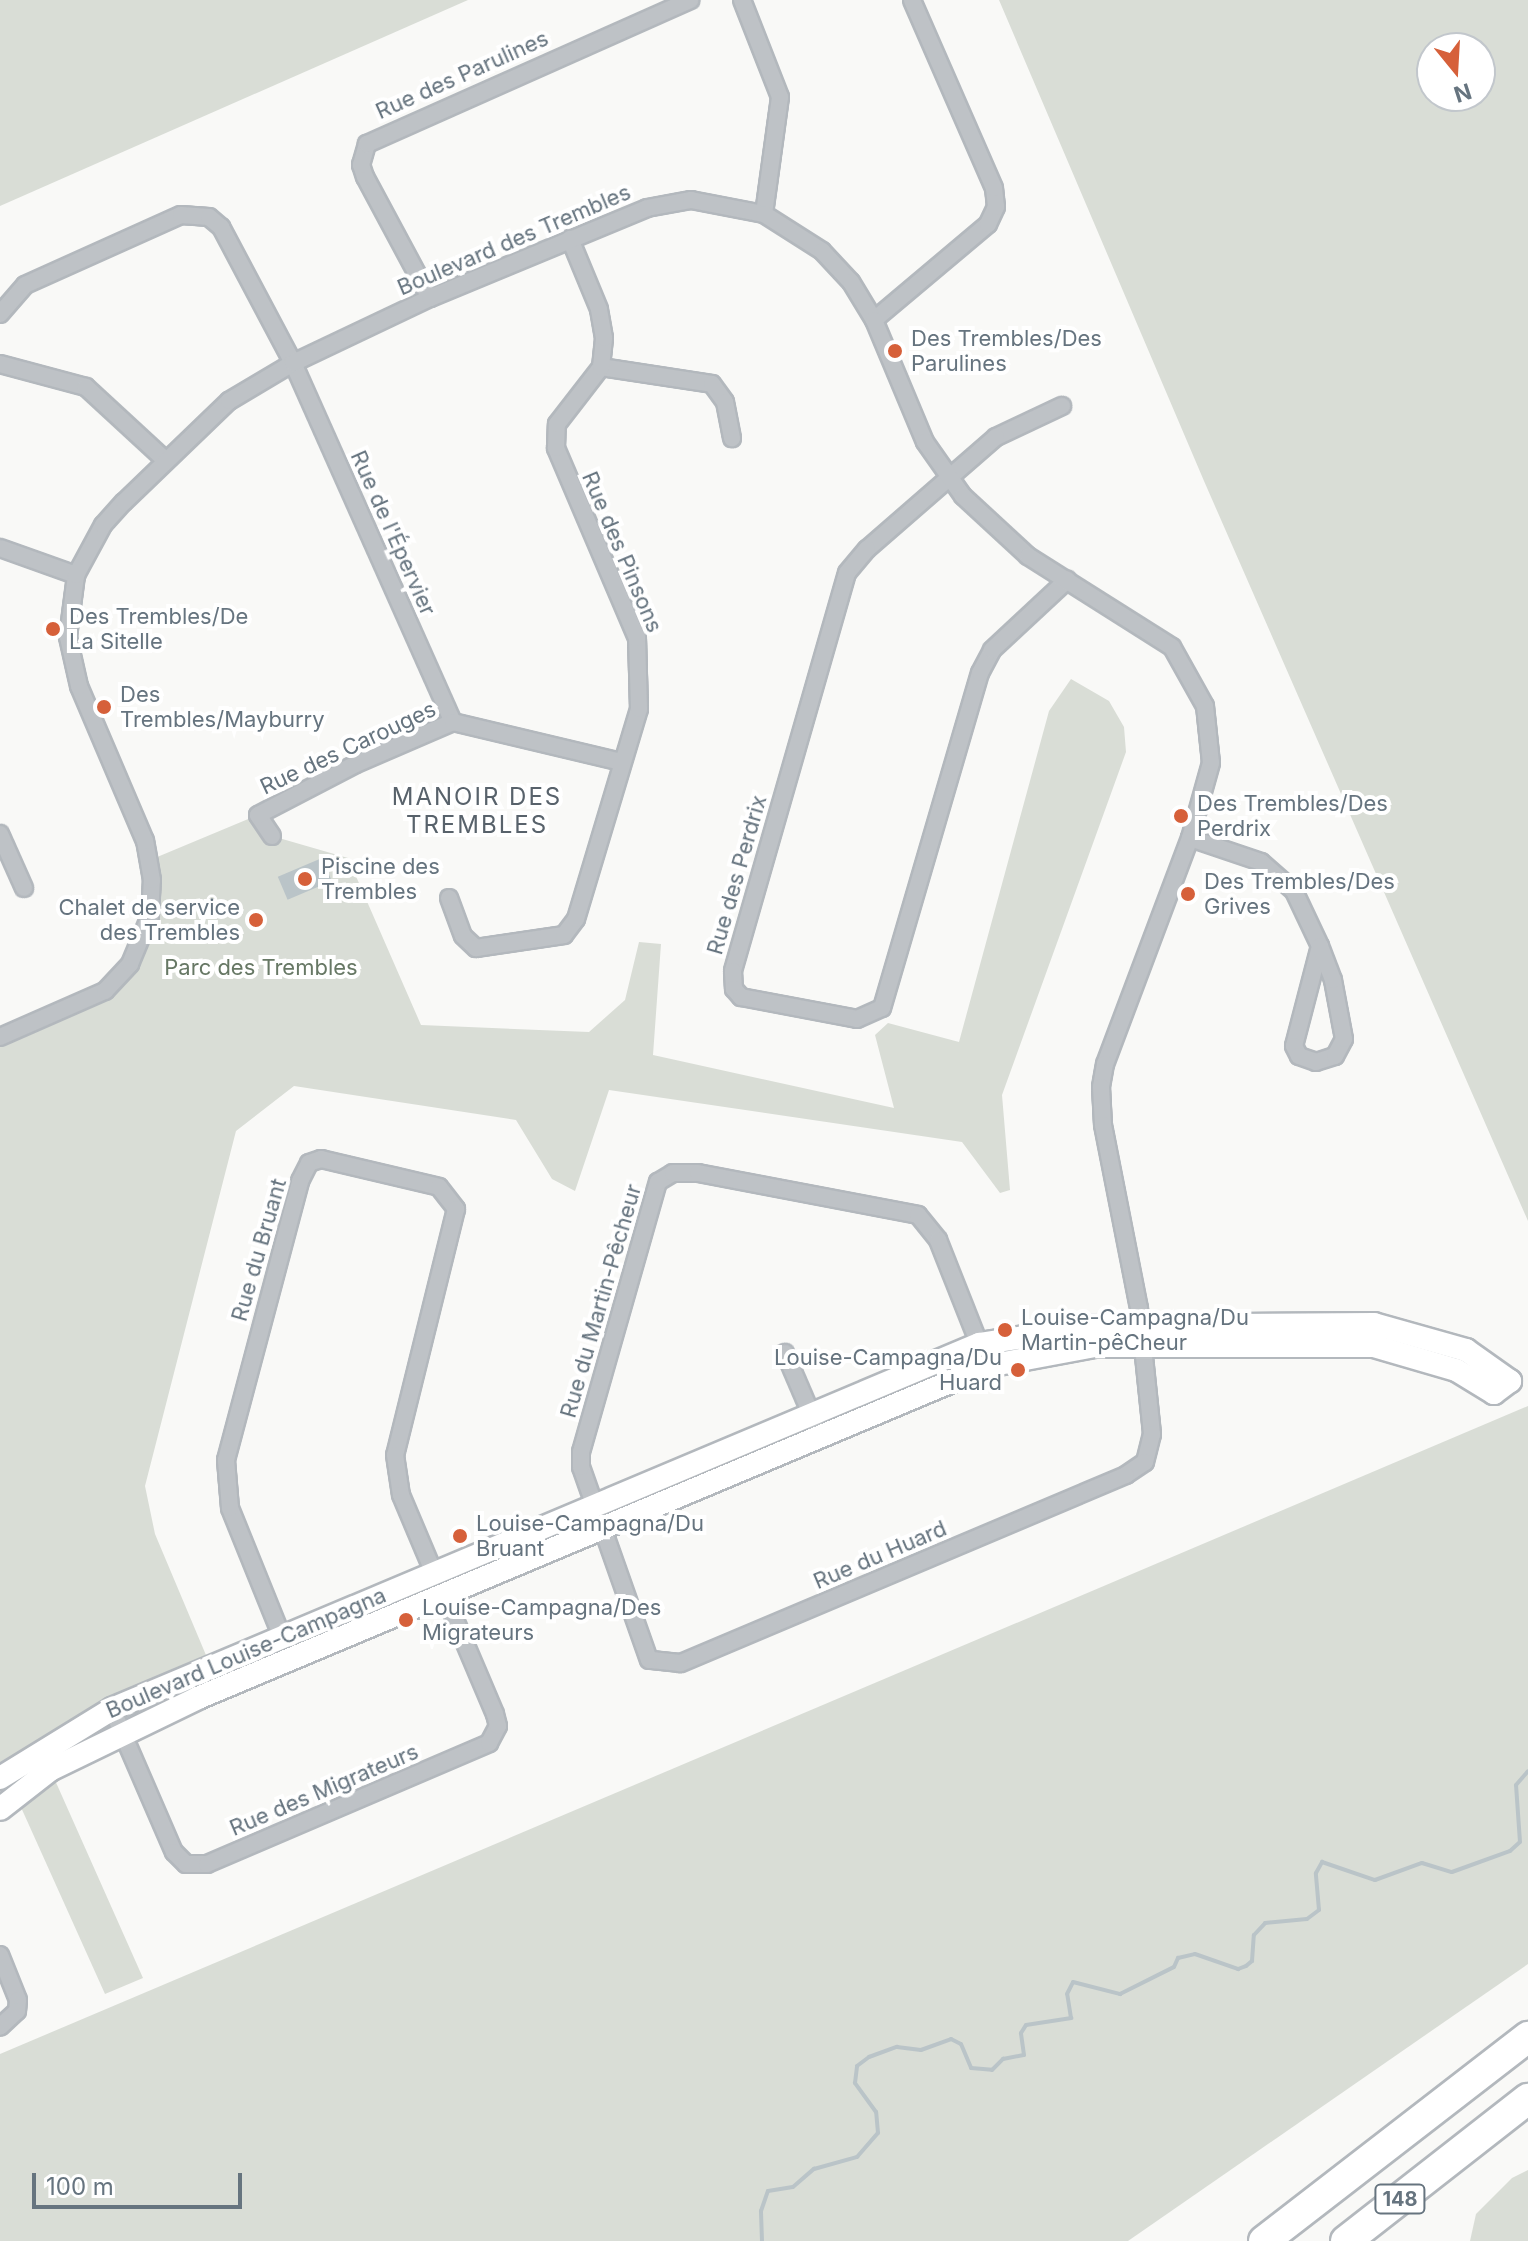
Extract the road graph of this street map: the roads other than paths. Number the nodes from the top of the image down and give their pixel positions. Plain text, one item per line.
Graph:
1 (690, 0) edge
2 (742, 0) edge
3 (912, 0) edge
4 (764, 214) junction
5 (570, 239) junction
6 (430, 298) junction
7 (0, 314) edge
8 (874, 320) junction
9 (293, 363) junction
10 (0, 364) edge
11 (601, 367) junction
12 (1062, 406) dead end
13 (732, 438) dead end
14 (165, 460) junction
15 (950, 479) junction
16 (0, 548) edge
17 (76, 575) junction
18 (1067, 580) junction
19 (453, 722) junction
20 (621, 762) junction
21 (0, 834) edge
22 (272, 836) dead end
23 (1190, 838) junction
24 (24, 888) dead end
25 (449, 898) dead end
26 (1320, 946) junction
27 (0, 1037) edge
28 (1139, 1336) junction
29 (979, 1344) junction
30 (785, 1353) dead end
31 (988, 1366) junction
32 (811, 1414) junction
33 (820, 1436) junction
34 (600, 1517) junction
35 (434, 1573) junction
36 (445, 1596) junction
37 (282, 1637) junction
38 (291, 1659) junction
39 (112, 1709) junction
40 (122, 1733) junction
41 (0, 1778) edge
42 (0, 1809) edge
43 (0, 1955) edge
44 (0, 2027) edge
45 (1528, 2037) edge
46 (1528, 2099) edge
47 (1424, 2117) junction
48 (1454, 2157) junction
49 (1262, 2241) edge
50 (1346, 2241) edge

1 - 6 street, Rue des Parulines
2 - 4 street
3 - 8 street
4 - 5 street, Boulevard des Trembles
4 - 8 street, Boulevard des Trembles
5 - 6 street, Boulevard des Trembles
5 - 11 street
6 - 9 street, Boulevard des Trembles
7 - 9 street, Rue de l'Épervier
8 - 15 street, Boulevard des Trembles
9 - 14 street, Boulevard des Trembles
9 - 19 street, Rue de l'Épervier
10 - 14 street
11 - 13 street
11 - 20 street, Rue des Pinsons
12 - 15 street
14 - 17 street, Boulevard des Trembles
15 - 18 street, Boulevard des Trembles
15 - 18 street, Rue des Perdrix
16 - 17 street
17 - 27 street, Boulevard des Trembles
18 - 23 street, Boulevard des Trembles
19 - 20 street, Rue des Carouges
19 - 22 street, Rue des Carouges
20 - 25 street, Rue des Pinsons
21 - 24 street
23 - 26 street
23 - 28 street, Boulevard des Trembles
26 - 26 street
28 - 28 street, Boulevard Louise-Campagna
28 - 29 street, Boulevard Louise-Campagna
28 - 31 street, Boulevard Louise-Campagna
28 - 34 street, Rue du Huard
29 - 31 street, Rue du Martin-Pêcheur
29 - 32 street, Boulevard Louise-Campagna
29 - 34 street, Rue du Martin-Pêcheur
30 - 32 street
31 - 33 street, Boulevard Louise-Campagna
32 - 33 street
32 - 34 street, Boulevard Louise-Campagna
33 - 34 street, Boulevard Louise-Campagna
34 - 35 street, Boulevard Louise-Campagna
34 - 36 street, Boulevard Louise-Campagna
35 - 36 street
35 - 37 street, Boulevard Louise-Campagna
35 - 37 street, Rue du Bruant
36 - 38 street, Boulevard Louise-Campagna
36 - 40 street, Rue des Migrateurs
37 - 38 street
37 - 39 street, Boulevard Louise-Campagna
38 - 40 street, Boulevard Louise-Campagna
39 - 40 street, Rue des Migrateurs
39 - 41 street, Boulevard Louise-Campagna
40 - 42 street, Boulevard Louise-Campagna
43 - 44 street
45 - 47 highway, 148
46 - 48 highway, 148
47 - 48 highway
47 - 49 highway, 148
48 - 50 highway, 148

